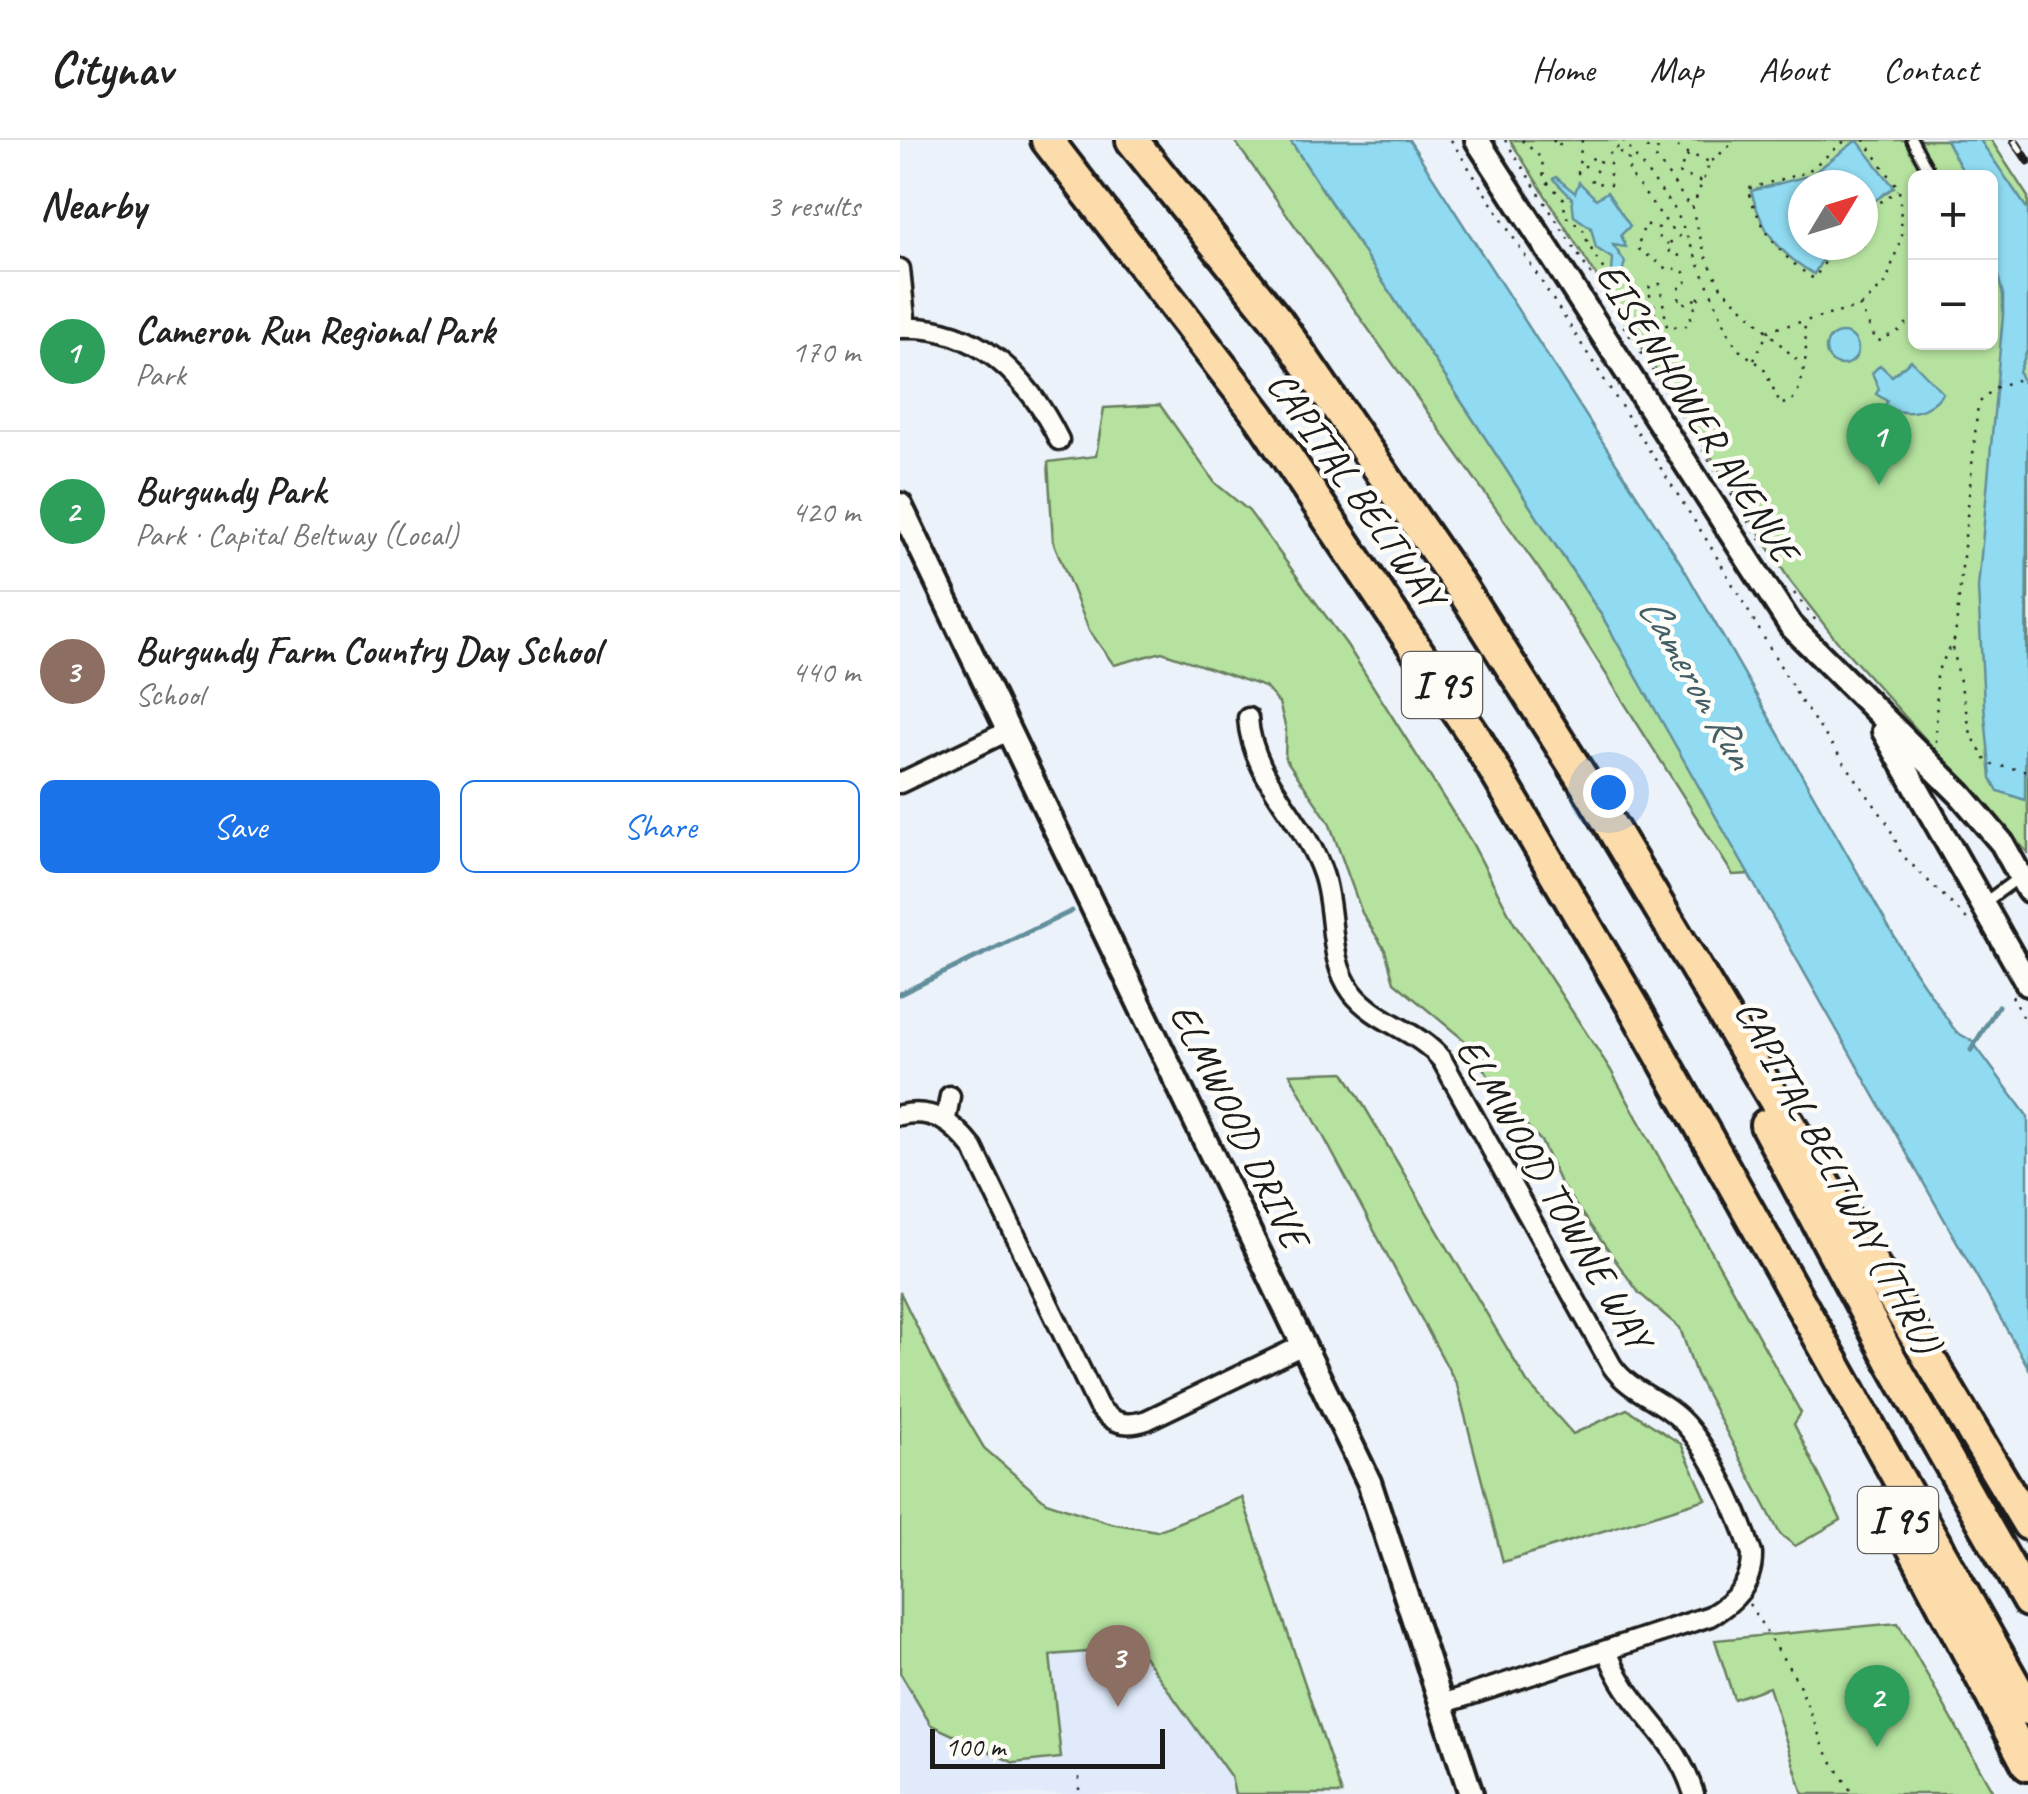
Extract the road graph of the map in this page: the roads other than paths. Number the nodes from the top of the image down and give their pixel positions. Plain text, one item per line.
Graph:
1 (1047, 140) edge
2 (1132, 140) edge
3 (1477, 140) edge
4 (1912, 140) edge
5 (1928, 170) edge
6 (900, 269) edge
7 (903, 328) edge
8 (1059, 440) dead end
9 (900, 505) edge
10 (1872, 710) junction
11 (1248, 718) dead end
12 (1008, 730) junction
13 (900, 783) edge
14 (1587, 786) junction
15 (2026, 879) edge
16 (1984, 903) junction
17 (2028, 984) edge
18 (950, 1096) dead end
19 (900, 1114) edge
20 (946, 1119) junction
21 (1778, 1269) junction
22 (1304, 1344) junction
23 (2028, 1524) edge
24 (2028, 1601) edge
25 (1607, 1650) junction
26 (1442, 1704) junction
27 (2028, 1709) edge
28 (2028, 1765) edge
29 (1471, 1794) edge
30 (1694, 1794) edge

1 - 21 highway, CAPITAL BELTWAY / I 95
2 - 14 highway, CAPITAL BELTWAY / I 95
3 - 10 street, EISENHOWER AVENUE
4 - 5 lane
6 - 7 street
7 - 8 street
9 - 12 street, ELMWOOD DRIVE
10 - 15 street, EISENHOWER AVENUE
10 - 16 street, EISENHOWER AVENUE
11 - 25 street, ELMWOOD TOWNE WAY
12 - 13 street
12 - 22 street, ELMWOOD DRIVE
14 - 23 highway, I 95
14 - 24 highway, CAPITAL BELTWAY (THRU) / I 95
15 - 16 lane
16 - 17 street, EISENHOWER AVENUE
18 - 20 street
19 - 20 street
20 - 22 street
21 - 27 highway, I 95
21 - 28 highway, I 95
22 - 26 street, ELMWOOD DRIVE
25 - 26 street
25 - 30 street
26 - 29 street, ELMWOOD DRIVE

